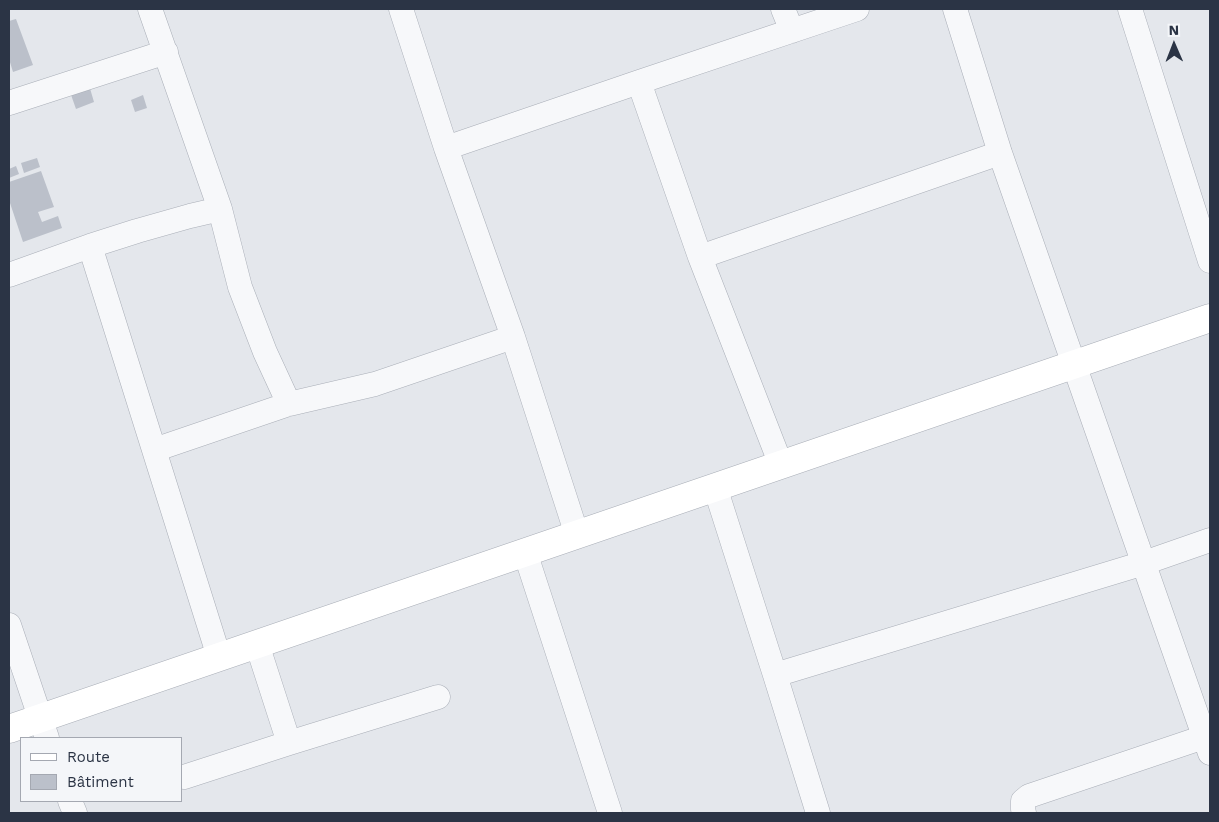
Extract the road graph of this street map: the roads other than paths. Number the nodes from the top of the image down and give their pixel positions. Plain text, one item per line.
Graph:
1 (150, 9) edge
2 (401, 9) edge
3 (783, 9) edge
4 (857, 9) edge
5 (955, 9) edge
6 (1130, 9) edge
7 (792, 31) junction
8 (166, 52) junction
9 (639, 82) junction
10 (9, 103) edge
11 (446, 148) junction
12 (1000, 153) junction
13 (220, 209) junction
14 (90, 246) junction
15 (700, 256) junction
16 (1210, 261) edge
17 (9, 275) edge
18 (1210, 318) edge
19 (513, 337) junction
20 (1074, 365) junction
21 (289, 404) junction
22 (154, 450) junction
23 (781, 465) junction
24 (715, 487) junction
25 (576, 535) junction
26 (1210, 540) edge
27 (525, 552) junction
28 (1144, 563) junction
29 (9, 625) edge
30 (257, 644) junction
31 (219, 657) junction
32 (776, 675) junction
33 (438, 697) dead end
34 (43, 728) edge
35 (9, 729) edge
36 (1209, 742) edge
37 (289, 743) junction
38 (184, 777) dead end
39 (610, 813) edge
40 (818, 813) edge
41 (1024, 813) edge

1 - 8 street
2 - 11 street
3 - 7 street
4 - 7 street
5 - 12 street
6 - 16 street
7 - 9 street
8 - 10 street
8 - 13 street
9 - 11 street
9 - 15 street
11 - 19 street
12 - 15 street
12 - 20 street
13 - 14 street
13 - 21 street
14 - 17 street
14 - 22 street
15 - 23 street
18 - 20 street
19 - 21 street
19 - 25 street
20 - 23 street
20 - 28 street
21 - 22 street
22 - 31 street
23 - 24 street
24 - 25 street
24 - 32 street
25 - 27 street
26 - 28 street
27 - 30 street
27 - 39 street
28 - 32 street
28 - 36 street
29 - 34 street
30 - 31 street
30 - 37 street
31 - 34 street
32 - 40 street
33 - 37 street
34 - 35 street
36 - 41 street
37 - 38 street

